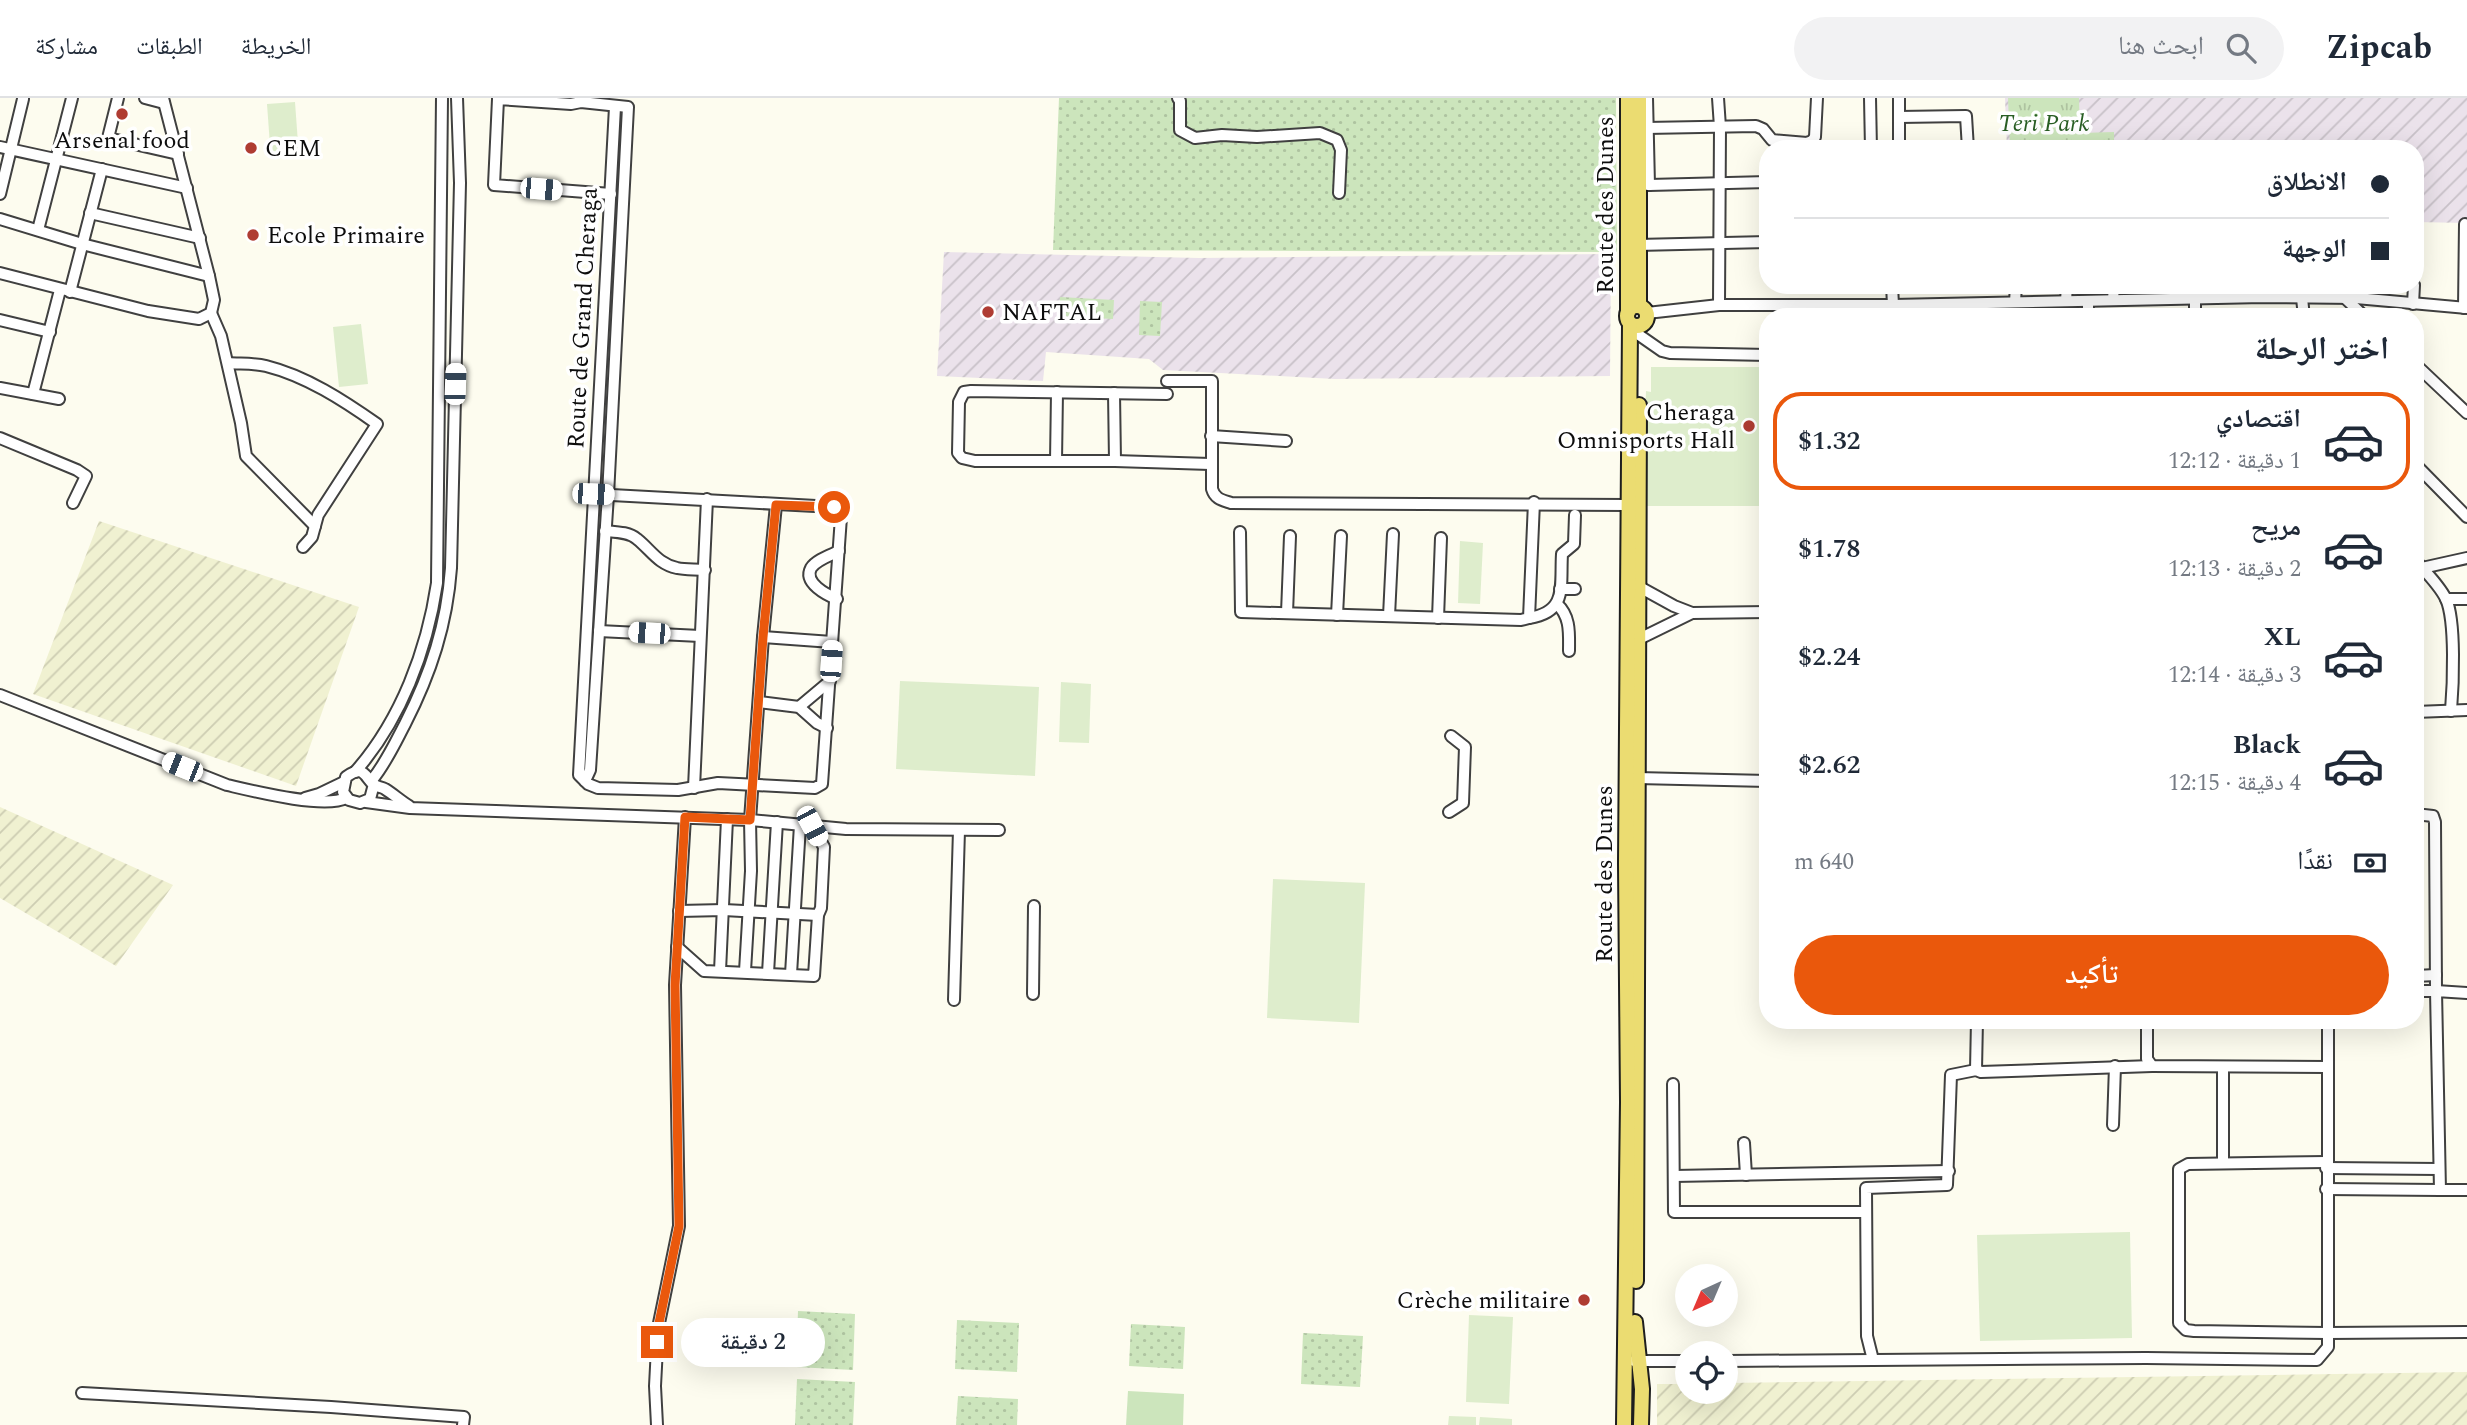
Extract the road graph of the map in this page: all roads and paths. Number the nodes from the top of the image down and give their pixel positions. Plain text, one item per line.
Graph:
1 (72, 98) edge
2 (118, 98) edge
3 (145, 98) edge
4 (442, 98) edge
5 (457, 98) edge
6 (1178, 98) edge
7 (1628, 98) edge
8 (1639, 98) edge
9 (1647, 98) edge
10 (1718, 98) edge
11 (1817, 98) edge
12 (1870, 98) edge
13 (1899, 98) edge
14 (23, 99) edge
15 (164, 100) edge
16 (615, 107) junction
17 (1899, 117) junction
18 (1720, 127) junction
19 (1647, 128) junction
20 (1772, 140) edge
21 (1813, 140) edge
22 (1871, 140) edge
23 (1899, 140) edge
24 (1967, 140) edge
25 (0, 147) edge
26 (12, 150) junction
27 (178, 154) junction
28 (56, 159) junction
29 (102, 169) junction
30 (1759, 182) edge
31 (1719, 183) junction
32 (1643, 184) junction
33 (187, 188) junction
34 (1339, 193) dead end
35 (0, 194) edge
36 (611, 194) junction
37 (90, 214) junction
38 (0, 219) edge
39 (2465, 224) dead end
40 (38, 230) junction
41 (200, 238) junction
42 (1759, 242) edge
43 (1720, 243) junction
44 (82, 244) junction
45 (1637, 245) junction
46 (0, 273) edge
47 (209, 276) junction
48 (65, 291) junction
49 (2015, 294) edge
50 (2066, 294) edge
51 (2113, 294) edge
52 (2165, 294) edge
53 (2213, 294) edge
54 (2242, 294) edge
55 (2282, 294) edge
56 (2309, 294) edge
57 (2353, 294) edge
58 (2413, 294) edge
59 (2195, 298) junction
60 (2213, 298) junction
61 (2307, 298) junction
62 (2351, 298) junction
63 (2165, 299) junction
64 (2113, 300) junction
65 (2066, 301) junction
66 (2088, 301) junction
67 (2015, 302) junction
68 (1976, 303) junction
69 (1780, 304) junction
70 (2413, 304) junction
71 (1719, 305) junction
72 (1780, 308) edge
73 (1866, 308) edge
74 (1902, 308) edge
75 (1976, 308) edge
76 (2088, 308) edge
77 (2195, 308) edge
78 (2305, 308) edge
79 (2358, 308) edge
80 (2465, 308) edge
81 (211, 313) junction
82 (1637, 319) junction
83 (0, 321) edge
84 (50, 331) junction
85 (1759, 355) edge
86 (228, 363) junction
87 (2424, 372) edge
88 (1167, 381) dead end
89 (0, 388) edge
90 (1056, 392) junction
91 (1114, 393) junction
92 (33, 394) junction
93 (1167, 394) dead end
94 (59, 399) dead end
95 (2467, 413) edge
96 (1211, 436) junction
97 (0, 438) edge
98 (1286, 441) dead end
99 (1056, 461) junction
100 (1115, 461) junction
101 (1210, 464) junction
102 (2424, 473) edge
103 (593, 494) junction
104 (608, 495) junction
105 (707, 499) junction
106 (1534, 502) junction
107 (73, 503) dead end
108 (776, 505) junction
109 (1628, 505) junction
110 (1575, 515) dead end
111 (2467, 517) edge
112 (315, 526) junction
113 (605, 531) junction
114 (1240, 532) dead end
115 (1393, 534) dead end
116 (1290, 536) dead end
117 (1341, 536) dead end
118 (1441, 538) dead end
119 (1574, 544) junction
120 (1588, 545) dead end
121 (303, 547) dead end
122 (839, 551) junction
123 (2467, 558) edge
124 (2424, 567) edge
125 (705, 570) junction
126 (2424, 575) edge
127 (1633, 583) junction
128 (1560, 589) junction
129 (1575, 589) dead end
130 (837, 599) junction
131 (2446, 599) junction
132 (2467, 599) edge
133 (1557, 604) junction
134 (1692, 612) junction
135 (1759, 612) edge
136 (1286, 613) junction
137 (1337, 615) junction
138 (1389, 616) junction
139 (1438, 618) junction
140 (1529, 618) junction
141 (599, 631) junction
142 (700, 636) junction
143 (763, 637) junction
144 (1639, 639) junction
145 (832, 642) junction
146 (1569, 651) dead end
147 (830, 681) junction
148 (0, 695) edge
149 (759, 702) junction
150 (799, 707) junction
151 (2467, 710) edge
152 (2451, 711) junction
153 (2424, 712) edge
154 (827, 728) junction
155 (1451, 736) dead end
156 (355, 772) junction
157 (1637, 778) junction
158 (585, 781) junction
159 (1759, 781) edge
160 (344, 782) junction
161 (373, 782) junction
162 (754, 783) junction
163 (694, 788) junction
164 (346, 798) junction
165 (302, 799) junction
166 (366, 802) junction
167 (410, 808) junction
168 (1449, 811) dead end
169 (2424, 815) edge
170 (685, 817) junction
171 (727, 819) junction
172 (750, 820) junction
173 (777, 822) junction
174 (800, 825) junction
175 (812, 826) junction
176 (959, 830) junction
177 (999, 831) dead end
178 (1034, 906) dead end
179 (724, 910) junction
180 (679, 911) junction
181 (748, 912) junction
182 (772, 913) junction
183 (795, 914) junction
184 (818, 915) junction
185 (677, 947) junction
186 (720, 971) junction
187 (745, 971) junction
188 (768, 973) junction
189 (791, 974) junction
190 (2436, 975) junction
191 (2424, 976) edge
192 (2424, 991) edge
193 (2436, 991) junction
194 (2467, 993) edge
195 (1032, 994) dead end
196 (954, 1000) dead end
197 (1977, 1029) edge
198 (2147, 1029) edge
199 (2328, 1029) edge
200 (2115, 1066) junction
201 (2152, 1066) junction
202 (2223, 1067) junction
203 (2327, 1067) junction
204 (1976, 1070) junction
205 (1673, 1084) dead end
206 (2113, 1125) dead end
207 (1744, 1143) dead end
208 (2223, 1163) junction
209 (2326, 1165) junction
210 (2440, 1169) junction
211 (1949, 1171) junction
212 (1746, 1175) junction
213 (1674, 1176) junction
214 (2326, 1189) junction
215 (2440, 1190) junction
216 (2467, 1190) edge
217 (1865, 1212) junction
218 (2467, 1332) edge
219 (2327, 1334) junction
220 (1872, 1360) junction
221 (1631, 1361) junction
222 (1675, 1361) edge
223 (1738, 1361) edge
224 (82, 1393) dead end
225 (463, 1425) edge
226 (657, 1425) edge
227 (1624, 1425) edge
228 (1641, 1425) edge

1 - 28 street
2 - 27 street
3 - 15 street
4 - 156 street
5 - 161 street
6 - 34 street
7 - 82 main road, Route des Dunes
8 - 32 main road, Route des Dunes
9 - 19 street
10 - 18 street
11 - 21 street
12 - 22 street
13 - 17 street
14 - 26 street
15 - 27 street
16 - 36 street, Route de Grand Cheraga
16 - 36 street
16 - 104 street
17 - 23 street
17 - 24 street
18 - 19 street
18 - 20 street
18 - 31 street
19 - 32 street
25 - 26 street
26 - 28 street
26 - 35 street
27 - 33 street
28 - 29 street
28 - 40 street
29 - 33 street
29 - 37 street
30 - 31 street
31 - 32 street
31 - 43 street
32 - 45 main road, Route des Dunes
33 - 41 street
36 - 103 street, Route de Grand Cheraga
37 - 41 street
37 - 44 street
38 - 40 street
39 - 80 street
40 - 44 street
41 - 47 street
42 - 43 street
43 - 45 street
43 - 71 street
44 - 47 street
44 - 48 street
45 - 82 main road, Route des Dunes
46 - 48 street
47 - 81 street
48 - 81 street
48 - 84 street
49 - 67 street
50 - 65 street
51 - 64 street
52 - 63 street
53 - 60 street
54 - 60 street
55 - 61 street
56 - 61 street
57 - 62 street
58 - 70 street
59 - 60 street
59 - 63 street
59 - 77 street
61 - 62 street
61 - 78 street
62 - 70 street
62 - 79 street
63 - 64 street
64 - 66 street
65 - 66 street
65 - 67 street
66 - 76 street
67 - 68 street
68 - 74 street
68 - 75 street
69 - 71 street
69 - 72 street
69 - 73 street
70 - 80 street
71 - 82 street
81 - 86 street
82 - 85 street
82 - 109 main road, Route des Dunes
82 - 127 main road, Route des Dunes
83 - 84 street
84 - 92 street
86 - 112 street
86 - 112 street
87 - 95 street
88 - 96 street
89 - 92 street
90 - 91 street
90 - 99 street
90 - 99 street
91 - 93 street
91 - 100 street
92 - 94 street
96 - 98 street
96 - 101 street
97 - 107 street
99 - 100 street
100 - 101 street
101 - 106 street
102 - 111 street
103 - 104 street
103 - 158 street, Route de Grand Cheraga
104 - 105 street
104 - 113 street
105 - 108 street
105 - 125 street
106 - 109 street
106 - 140 street
108 - 122 street
108 - 143 street
109 - 127 main road, Route des Dunes
110 - 119 street
112 - 121 street
113 - 125 street
113 - 141 street
114 - 136 street
115 - 138 street
116 - 136 street
117 - 137 street
118 - 139 street
119 - 120 street
119 - 128 street
122 - 130 street
122 - 130 street
123 - 124 street
125 - 142 street
126 - 131 street
127 - 134 street
127 - 144 main road, Route des Dunes
127 - 221 main road, Route des Dunes
128 - 129 street
128 - 133 street
130 - 145 street
131 - 132 street
131 - 152 street
133 - 140 street
133 - 146 street
134 - 135 street
134 - 144 street
136 - 137 street
137 - 138 street
138 - 139 street
139 - 140 street
141 - 142 street
141 - 158 street
142 - 163 street
143 - 145 street
143 - 149 street
144 - 157 main road, Route des Dunes
145 - 147 street
147 - 150 street
147 - 154 street
148 - 165 street
149 - 150 street
149 - 162 street
150 - 154 street
151 - 152 street
152 - 153 street
154 - 162 street
155 - 168 street
156 - 160 street
156 - 161 street
157 - 159 street
157 - 221 main road, Route des Dunes
158 - 163 street
160 - 164 street
160 - 165 street
161 - 166 street
161 - 167 street
162 - 163 street
162 - 172 street
164 - 165 street
164 - 166 street
166 - 167 street
167 - 170 street
169 - 190 street
170 - 171 street
170 - 180 street
171 - 172 street
171 - 179 street
172 - 173 street
172 - 181 street
173 - 174 street
173 - 182 street
174 - 175 street
174 - 183 street
175 - 176 street
175 - 184 street
176 - 177 street
176 - 196 street
178 - 195 street
179 - 180 street
179 - 181 street
179 - 186 street
180 - 185 street
181 - 182 street
181 - 187 street
182 - 183 street
182 - 188 street
183 - 184 street
183 - 189 street
184 - 189 street
185 - 186 street
185 - 226 street
186 - 187 street
187 - 188 street
188 - 189 street
190 - 191 street
190 - 193 street
192 - 193 street
193 - 194 street
193 - 210 street
197 - 204 street
198 - 201 street
199 - 203 street
200 - 201 street
200 - 204 street
200 - 206 street
201 - 202 street
202 - 203 street
202 - 208 street
203 - 209 street
204 - 211 street
205 - 213 street
207 - 212 street
208 - 209 street
208 - 219 street
209 - 210 street
209 - 214 street
210 - 215 street
211 - 212 street
211 - 217 street
212 - 213 street
213 - 217 street
214 - 215 street
214 - 219 street
215 - 216 street
217 - 220 street
218 - 219 street
219 - 220 street
220 - 223 street
221 - 222 street
221 - 227 main road, Route des Dunes
221 - 228 main road, Route des Dunes
224 - 225 street

